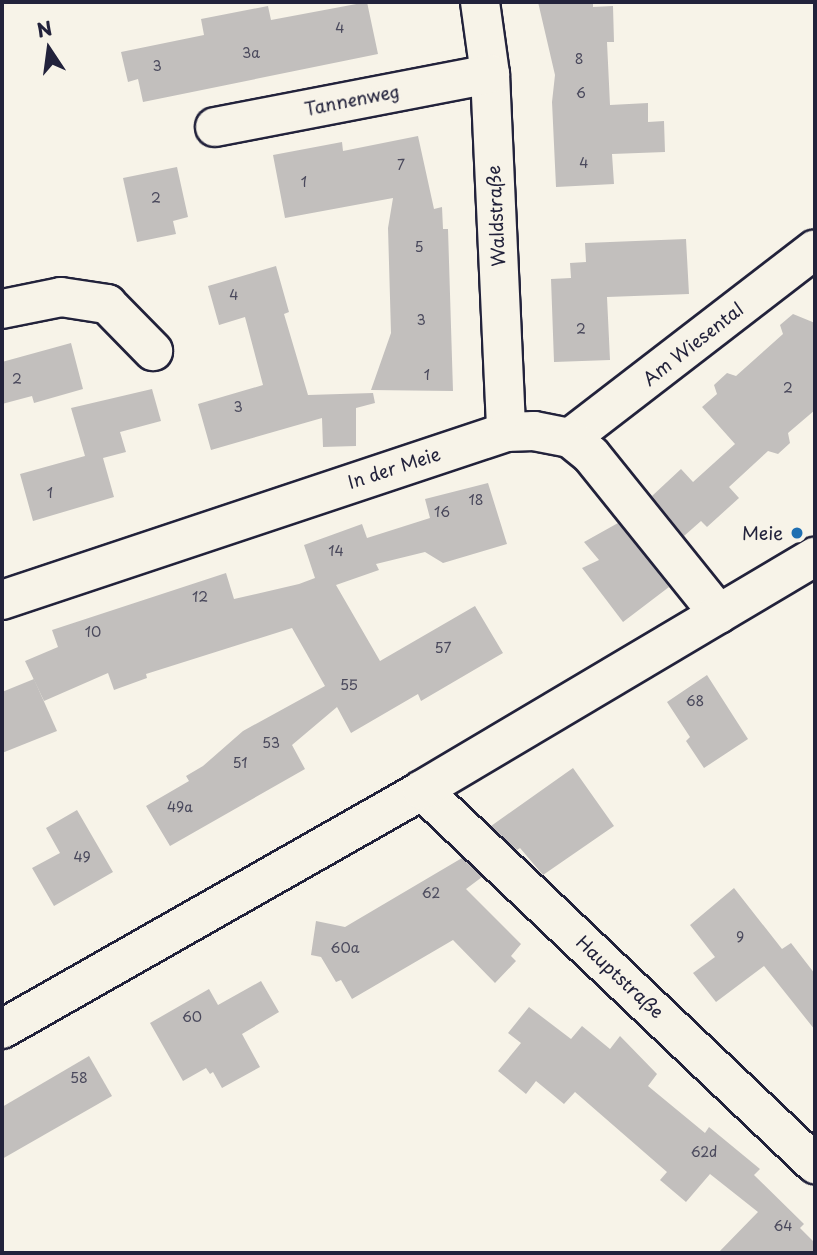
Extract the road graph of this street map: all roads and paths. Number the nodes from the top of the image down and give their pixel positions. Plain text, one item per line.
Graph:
1 (480, 2) edge
2 (490, 74) junction
3 (215, 127) dead end
4 (815, 249) edge
5 (2, 309) edge
6 (153, 351) dead end
7 (506, 432) junction
8 (570, 438) junction
9 (815, 557) edge
10 (2, 600) edge
11 (719, 614) junction
12 (422, 790) junction
13 (2, 1029) edge
14 (815, 1164) edge

1 - 2 street, Waldstraße
2 - 3 street, Tannenweg
2 - 7 street, Waldstraße
4 - 8 street, Am Wiesental
5 - 6 street
7 - 8 street, In der Meie
7 - 10 street, In der Meie
8 - 11 street
9 - 11 street
11 - 12 street
12 - 13 street
12 - 14 street, Hauptstraße

